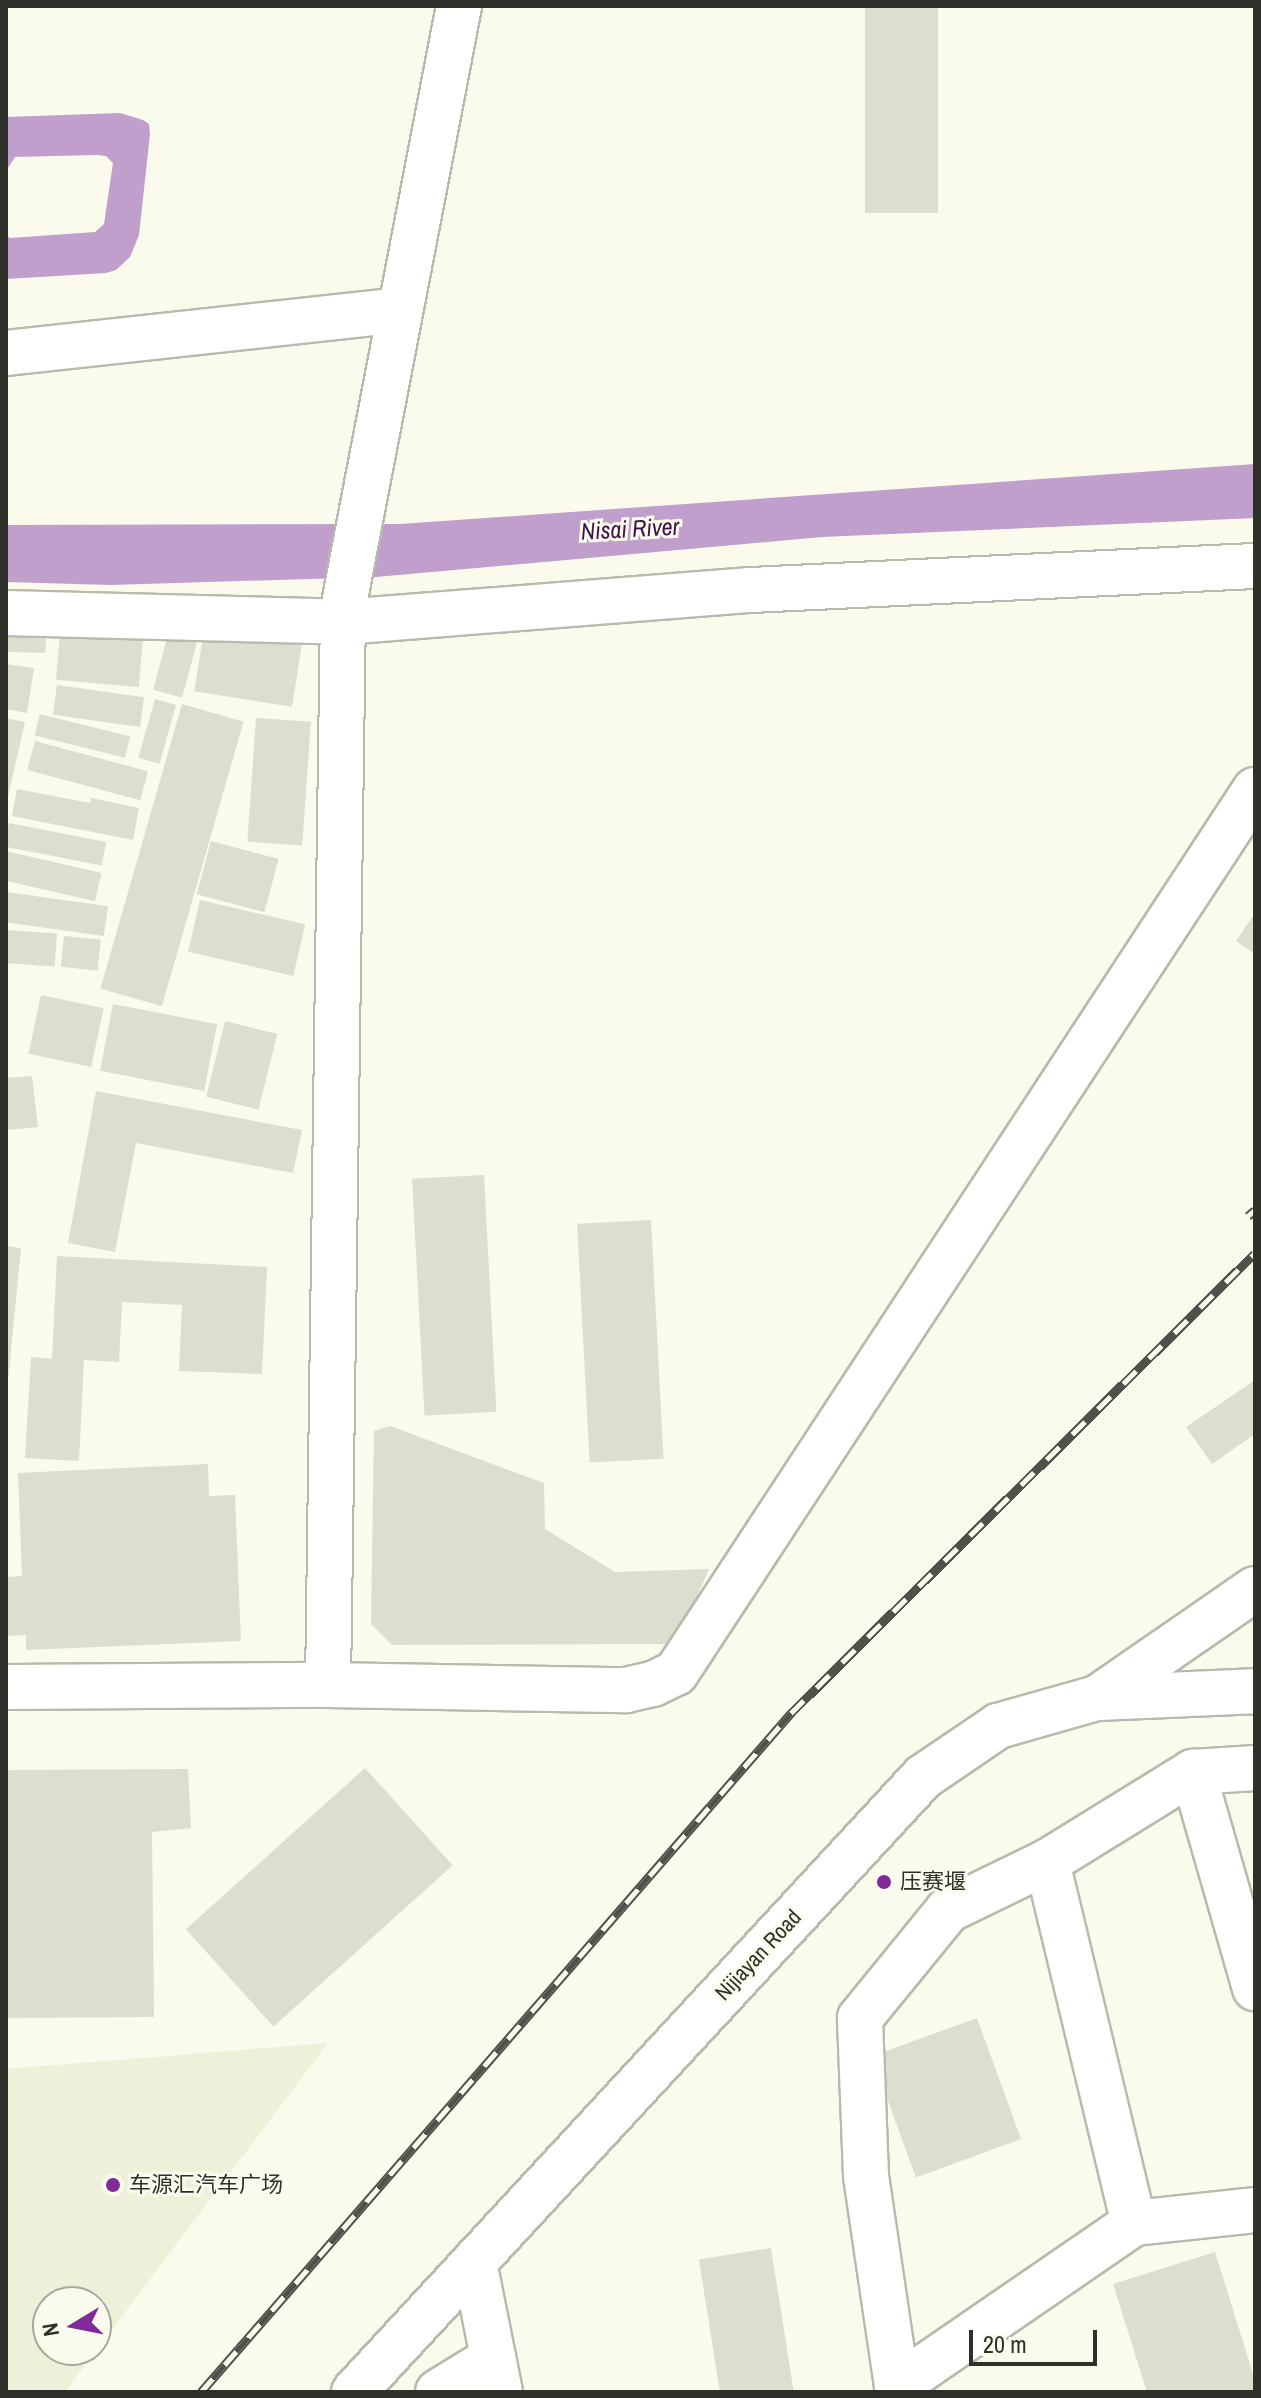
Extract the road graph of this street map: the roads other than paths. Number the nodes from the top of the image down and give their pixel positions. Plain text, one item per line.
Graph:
1 (459, 6) edge
2 (399, 310) junction
3 (6, 353) edge
4 (1255, 566) edge
5 (6, 613) edge
6 (343, 616) junction
7 (1255, 790) edge
8 (1255, 1589) edge
9 (328, 1685) junction
10 (6, 1687) edge
11 (1255, 1691) edge
12 (1097, 1698) junction
13 (1255, 1768) edge
14 (1193, 1772) junction
15 (1047, 1862) junction
16 (1255, 1988) edge
17 (1255, 2210) edge
18 (1134, 2223) junction
19 (474, 2262) junction
20 (496, 2375) edge
21 (898, 2389) edge
22 (354, 2392) edge
23 (438, 2392) edge

1 - 2 street
2 - 3 street
2 - 6 street
4 - 6 street
5 - 6 street
6 - 9 street
7 - 9 street
8 - 12 street
9 - 10 street
11 - 12 street, Nijiayan Road
12 - 19 street, Nijiayan Road
13 - 14 street
14 - 15 street
14 - 16 street
15 - 18 street
15 - 21 street
17 - 18 street
18 - 21 street
19 - 20 street
19 - 22 street, Nijiayan Road
20 - 23 street

